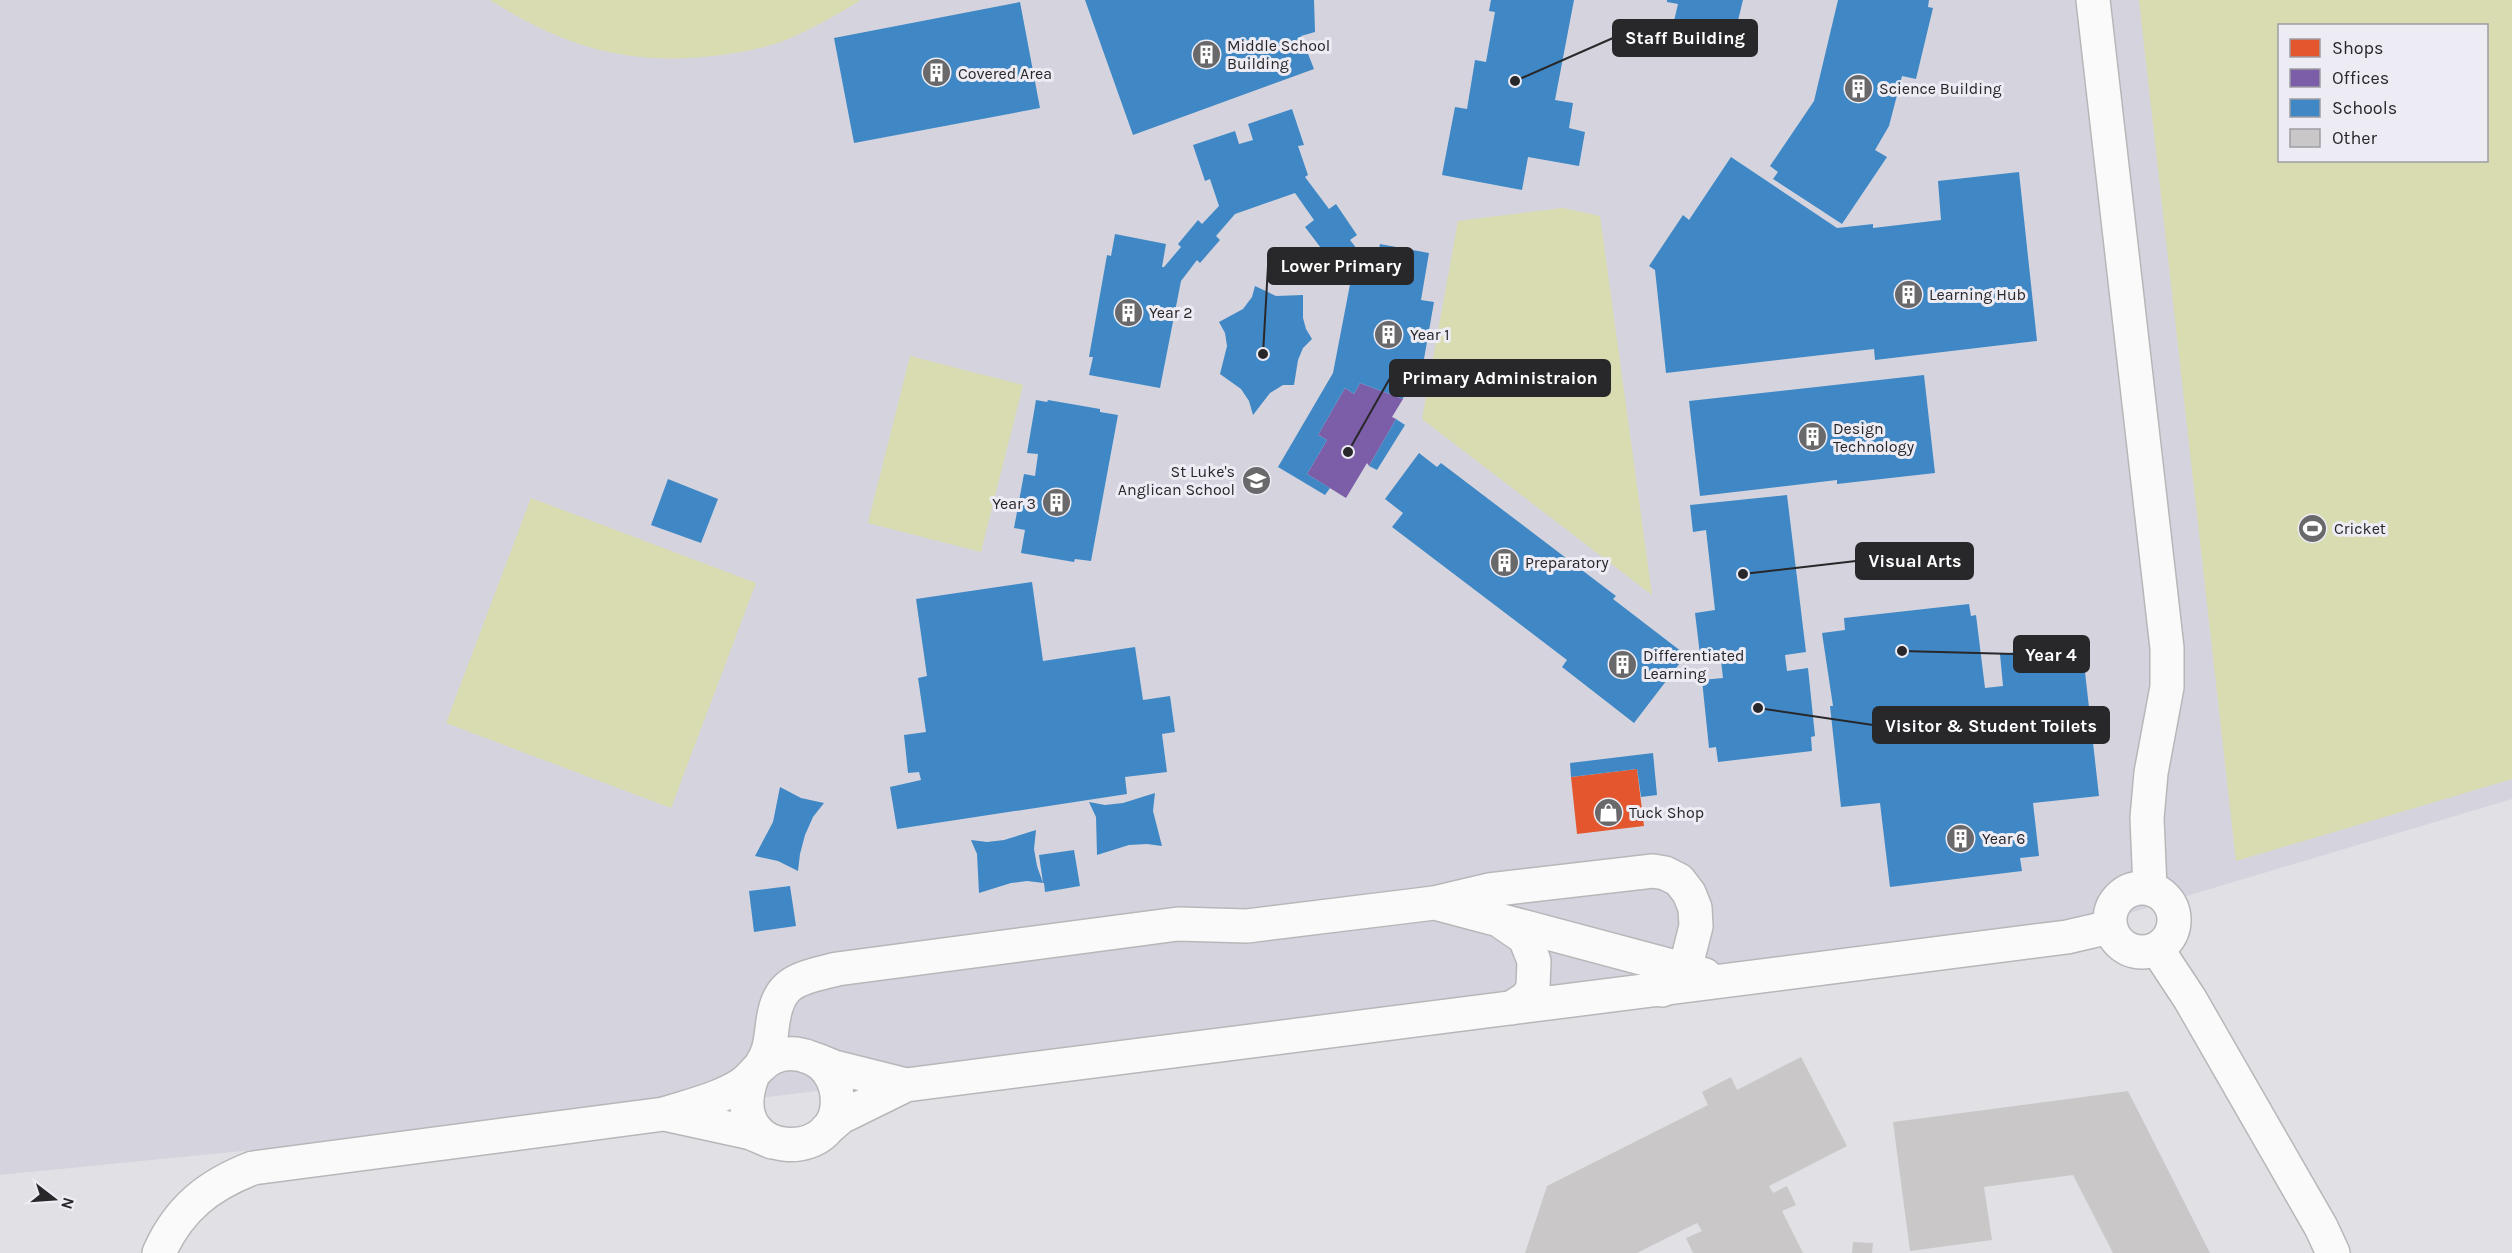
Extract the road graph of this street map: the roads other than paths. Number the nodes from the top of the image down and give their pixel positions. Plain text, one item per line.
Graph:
1 (2092, 0) edge
2 (2150, 888) junction
3 (1434, 903) junction
4 (1496, 919) junction
5 (2110, 927) junction
6 (2157, 949) junction
7 (1674, 980) junction
8 (1511, 1008) junction
9 (817, 1060) junction
10 (757, 1071) junction
11 (906, 1085) junction
12 (664, 1114) junction
13 (826, 1130) junction
14 (772, 1142) junction
15 (159, 1253) edge
16 (2333, 1253) edge

1 - 2 street
2 - 5 street
2 - 6 street
3 - 4 street
3 - 7 street
3 - 10 street
4 - 7 street
4 - 8 street
5 - 6 street
5 - 7 street
6 - 16 street
7 - 8 street
8 - 11 street
9 - 10 street
9 - 11 street
9 - 13 street
10 - 12 street
10 - 14 street
11 - 13 street
12 - 14 street
12 - 15 street
13 - 14 street

